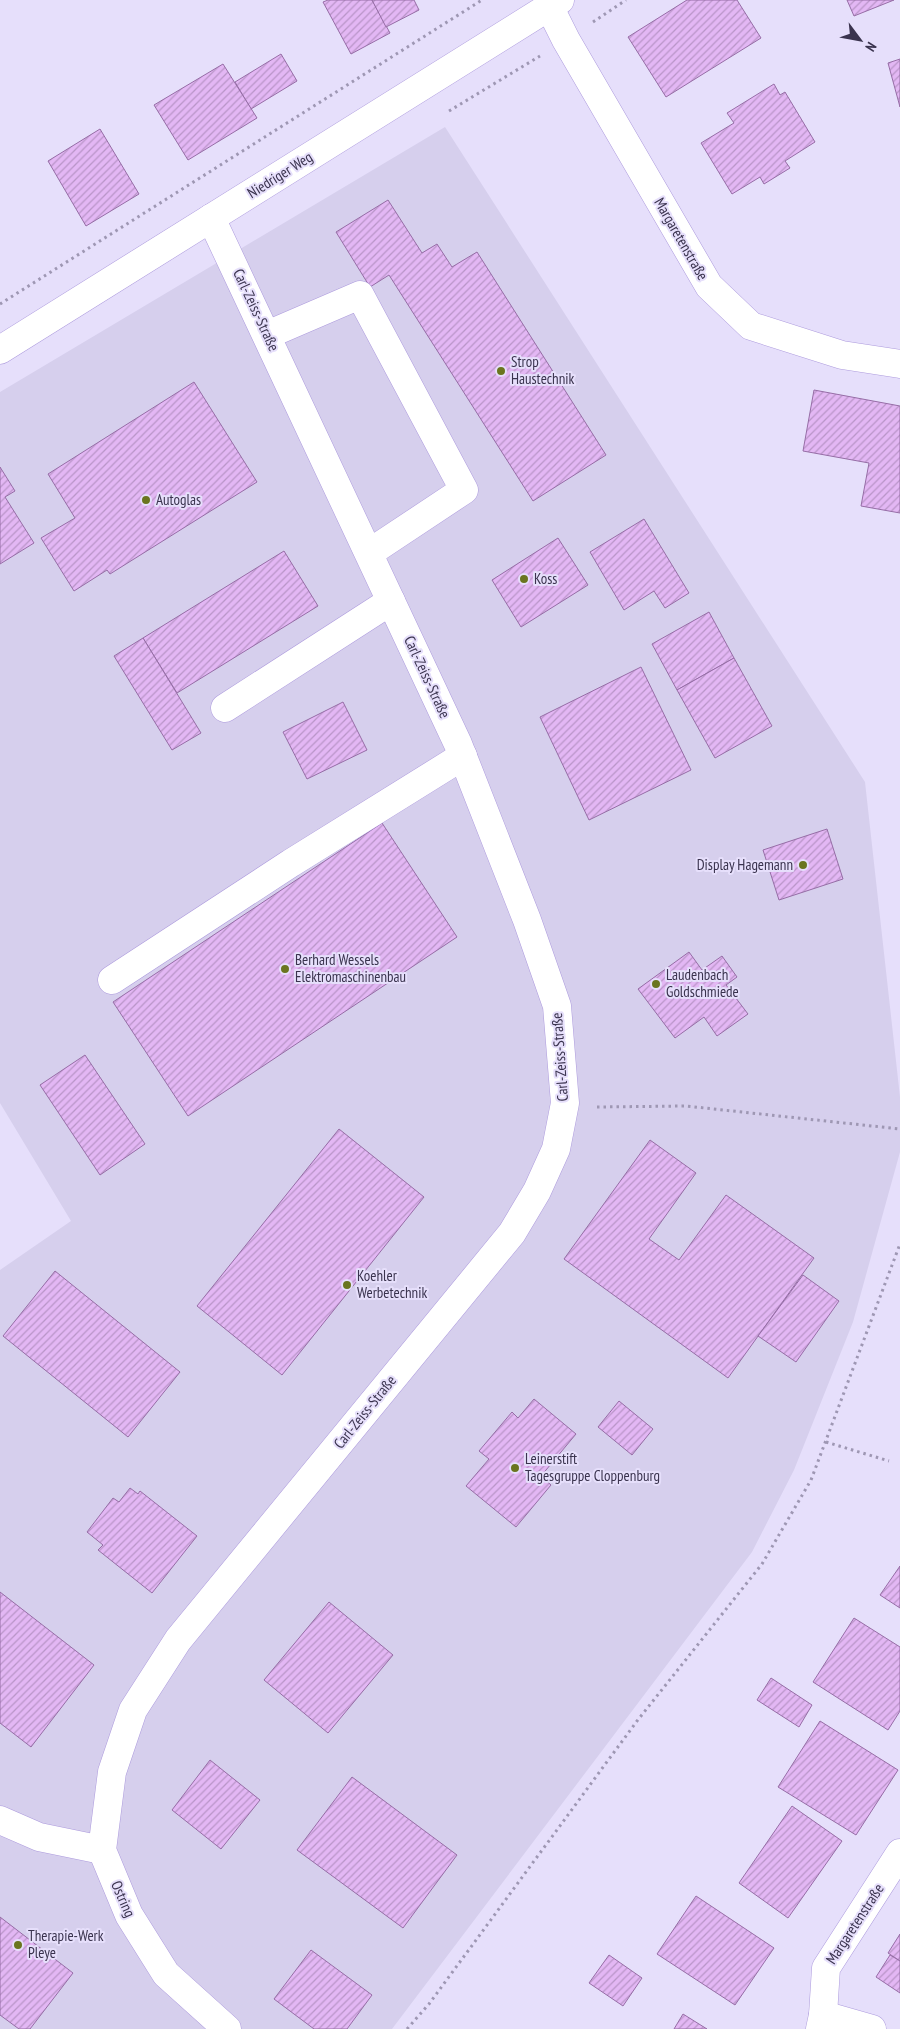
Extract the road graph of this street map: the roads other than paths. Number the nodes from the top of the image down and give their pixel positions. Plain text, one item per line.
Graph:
1 (554, 3) edge
2 (211, 218) junction
3 (267, 335) junction
4 (0, 350) edge
5 (900, 364) edge
6 (369, 553) junction
7 (391, 601) junction
8 (225, 708) dead end
9 (463, 756) junction
10 (112, 980) dead end
11 (0, 1820) edge
12 (102, 1850) junction
13 (900, 1853) edge
14 (822, 2022) edge
15 (220, 2027) edge
16 (872, 2029) edge

1 - 2 street, Niedriger Weg
1 - 5 street, Margaretenstraße
2 - 3 street, Carl-Zeiss-Straße
2 - 4 street, Niedriger Weg
3 - 6 street, Carl-Zeiss-Straße
3 - 6 street
6 - 7 street, Carl-Zeiss-Straße
7 - 8 street
7 - 9 street, Carl-Zeiss-Straße
9 - 10 street
9 - 12 street, Carl-Zeiss-Straße
11 - 12 street
12 - 15 street, Ostring
13 - 14 street, Margaretenstraße
14 - 16 street

